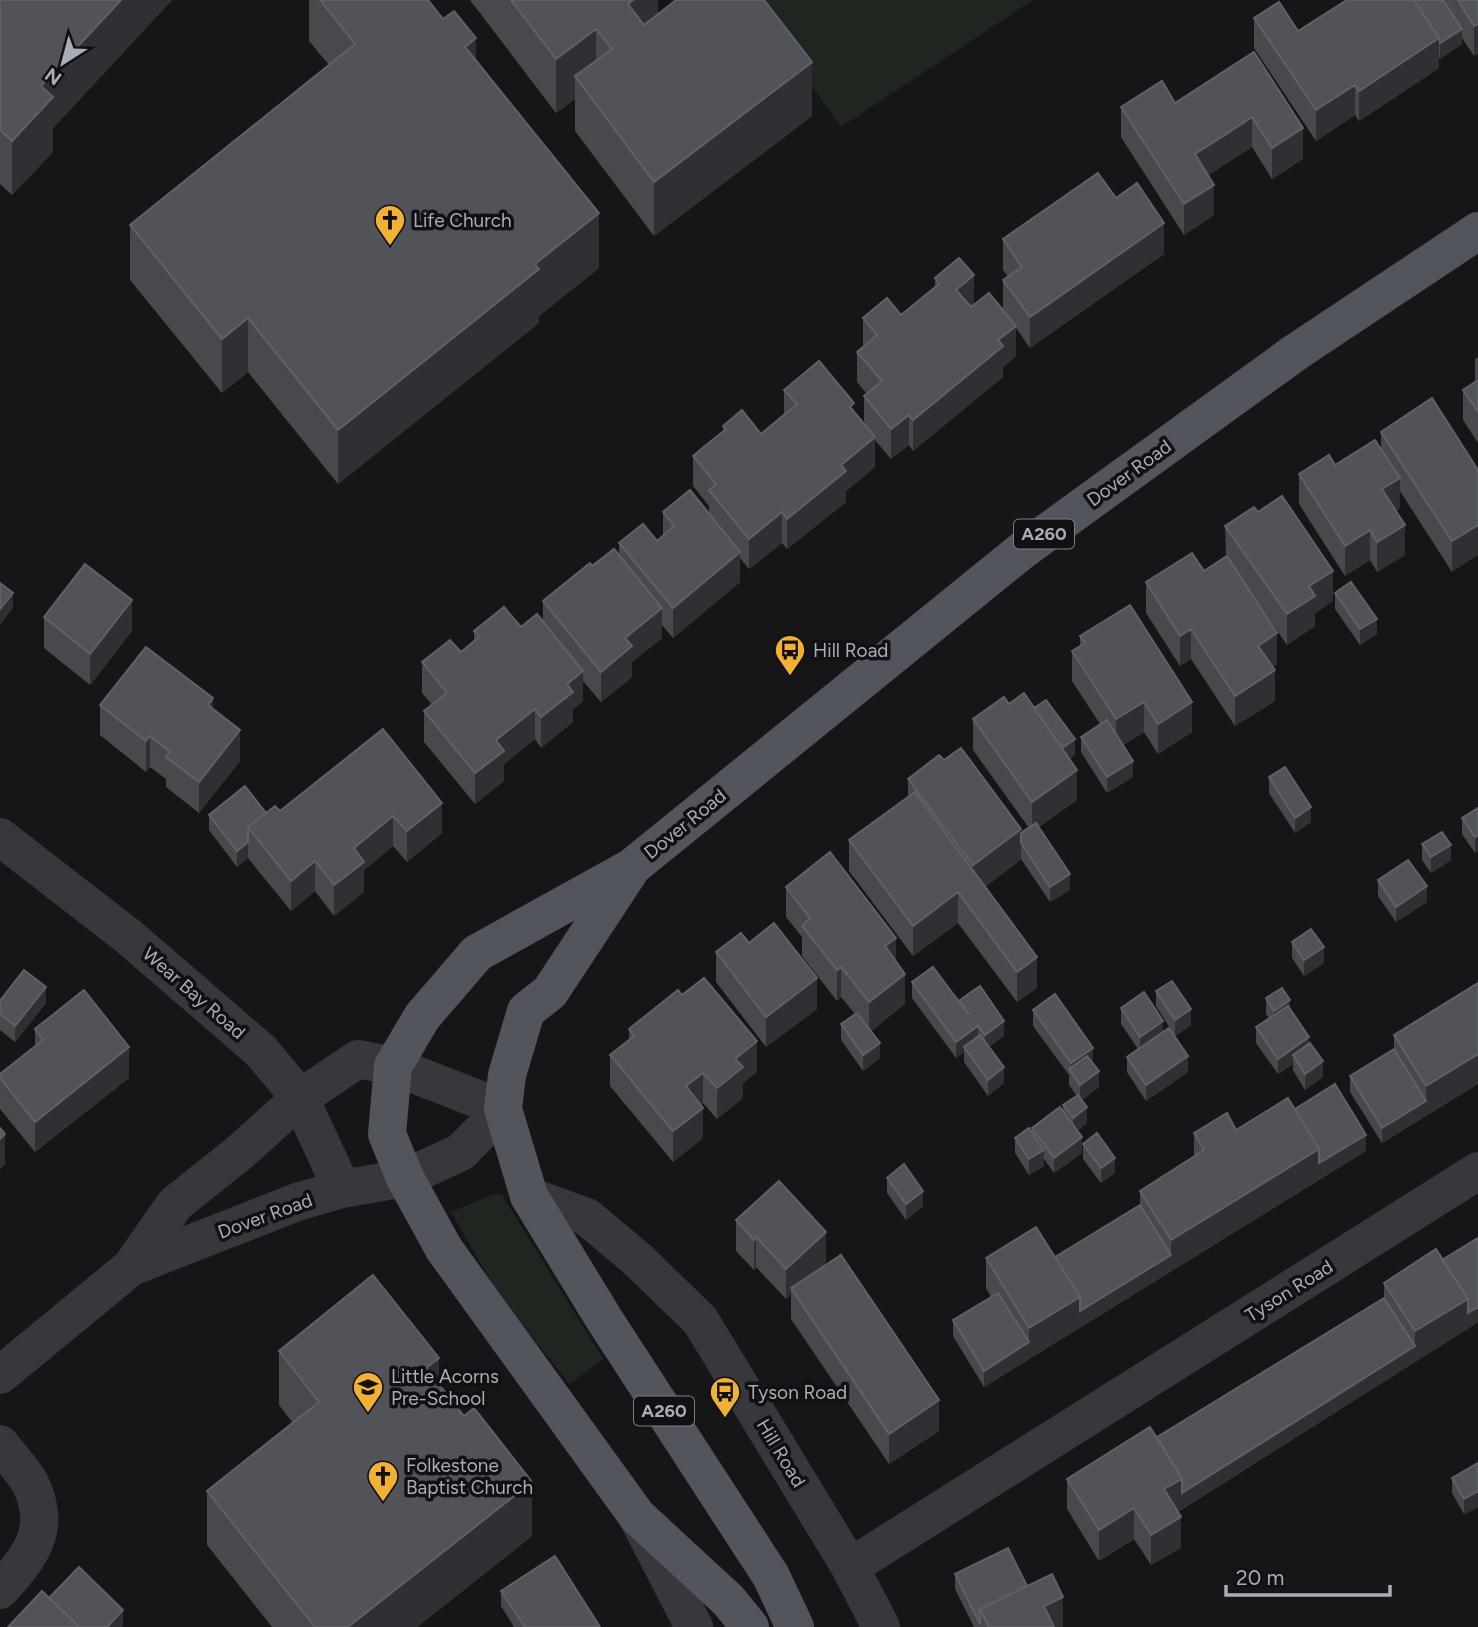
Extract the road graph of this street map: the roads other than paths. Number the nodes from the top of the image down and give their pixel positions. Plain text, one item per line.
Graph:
1 (1478, 231) edge
2 (0, 837) edge
3 (632, 867) junction
4 (394, 1066) junction
5 (300, 1098) junction
6 (503, 1110) junction
7 (1478, 1171) edge
8 (405, 1178) junction
9 (342, 1189) junction
10 (529, 1196) junction
11 (131, 1267) junction
12 (0, 1375) edge
13 (0, 1444) edge
14 (637, 1516) junction
15 (850, 1566) junction
16 (0, 1590) edge
17 (694, 1627) edge
18 (750, 1627) edge
19 (795, 1627) edge
20 (881, 1627) edge

1 - 3 main road, Dover Road / A260
2 - 5 street, Wear Bay Road
3 - 4 main road, A260
3 - 6 main road, A260
4 - 5 street, Dover Road
4 - 6 street, Dover Road
4 - 8 main road, A260
5 - 9 street, Wear Bay Road
5 - 11 street, Dover Road
6 - 8 street, Dover Road
6 - 10 main road, A260
7 - 15 street, Tyson Road
8 - 9 street, Dover Road
8 - 14 main road, A260
9 - 11 street, Dover Road
10 - 15 street, Hill Road
10 - 19 main road, A260
11 - 12 street, Dover Road
13 - 16 street
14 - 17 street
14 - 18 main road, A260
15 - 20 street, Hill Road

